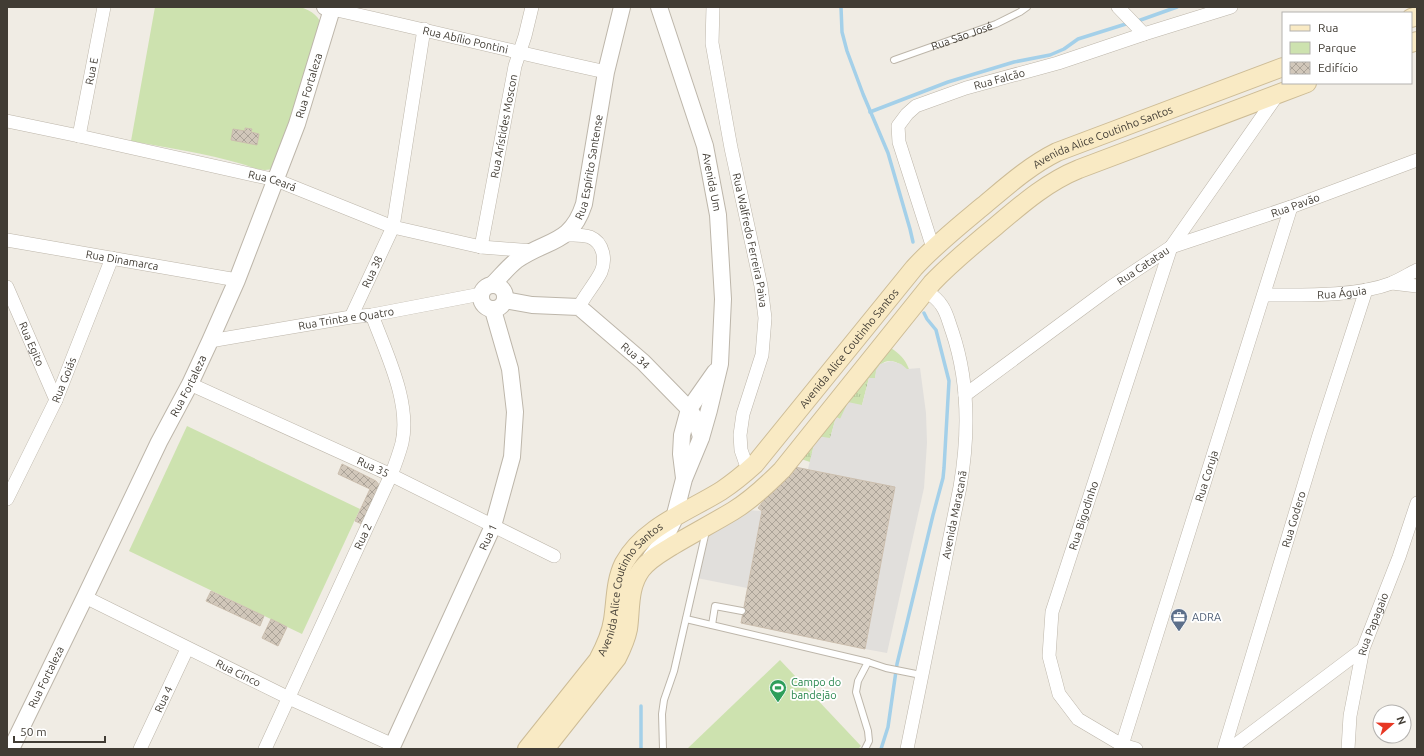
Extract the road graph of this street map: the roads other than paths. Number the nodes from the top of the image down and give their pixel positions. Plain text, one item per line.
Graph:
1 (104, 7) edge
2 (532, 7) edge
3 (622, 7) edge
4 (659, 7) edge
5 (713, 7) edge
6 (1027, 7) edge
7 (1118, 7) edge
8 (1230, 7) edge
9 (328, 8) edge
10 (424, 29) junction
11 (1144, 34) junction
12 (519, 53) junction
13 (894, 60) dead end
14 (1282, 67) edge
15 (606, 72) junction
16 (1304, 84) edge
17 (1278, 94) junction
18 (7, 121) edge
19 (79, 136) junction
20 (1417, 160) edge
21 (276, 180) junction
22 (1291, 206) junction
23 (393, 227) junction
24 (565, 235) junction
25 (7, 240) edge
26 (481, 247) junction
27 (1171, 247) junction
28 (933, 248) junction
29 (533, 251) junction
30 (112, 258) junction
31 (1417, 270) edge
32 (237, 280) junction
33 (1392, 283) junction
34 (1417, 286) edge
35 (7, 287) edge
36 (487, 289) junction
37 (1366, 290) junction
38 (926, 291) junction
39 (1264, 295) junction
40 (499, 305) junction
41 (579, 307) junction
42 (372, 315) junction
43 (351, 317) junction
44 (210, 341) junction
45 (720, 364) junction
46 (190, 384) junction
47 (965, 395) junction
48 (56, 400) junction
49 (689, 409) junction
50 (701, 438) junction
51 (748, 470) junction
52 (391, 475) junction
53 (684, 479) junction
54 (7, 499) edge
55 (1417, 504) edge
56 (675, 517) junction
57 (493, 526) junction
58 (707, 526) junction
59 (554, 556) dead end
60 (647, 563) junction
61 (86, 598) junction
62 (742, 612) dead end
63 (686, 619) junction
64 (712, 625) junction
65 (187, 649) junction
66 (1363, 649) junction
67 (868, 662) junction
68 (921, 675) junction
69 (289, 698) junction
70 (1122, 744) junction
71 (392, 747) edge
72 (910, 748) edge
73 (12, 749) edge
74 (140, 749) edge
75 (265, 749) edge
76 (527, 749) edge
77 (546, 749) edge
78 (663, 749) edge
79 (865, 749) edge
80 (1136, 749) edge
81 (1224, 749) edge
82 (1230, 749) edge
83 (1348, 749) edge

1 - 19 street, Rua E
2 - 12 street, Rua Arístides Moscon
3 - 15 street, Rua Espírito Santense
4 - 45 street, Avenida Um
5 - 51 street, Rua Walfredo Ferreira Paiva
6 - 13 lane, Rua São José
7 - 11 street
8 - 11 street, Rua Falcão
9 - 10 street, Rua Abílio Pontini
9 - 21 street, Rua Fortaleza
10 - 12 street, Rua Abílio Pontini
10 - 23 street
11 - 28 street, Rua Falcão
12 - 15 street, Rua Abílio Pontini
12 - 26 street, Rua Arístides Moscon
14 - 28 main road, Avenida Alice Coutinho Santos
15 - 24 street, Rua Espírito Santense
16 - 17 main road, Avenida Alice Coutinho Santos
17 - 27 street, Rua Catatau
17 - 38 main road, Avenida Alice Coutinho Santos
18 - 19 street, Rua Ceará
19 - 21 street, Rua Ceará
20 - 22 street, Rua Pavão
21 - 23 street, Rua Ceará
21 - 32 street, Rua Fortaleza
22 - 27 street, Rua Pavão
22 - 39 street, Rua Coruja
23 - 26 street, Rua Ceará
23 - 43 street, Rua 38
24 - 29 street, Rua Espírito Santense
24 - 41 street
25 - 30 street, Rua Dinamarca
26 - 29 street, Rua Ceará
27 - 47 street, Rua Catatau
27 - 70 street, Rua Bigodinho
28 - 51 main road, Avenida Alice Coutinho Santos
29 - 36 street, Rua Espírito Santense
30 - 32 street, Rua Dinamarca
30 - 48 street, Rua Goiás
31 - 33 street, Rua Águia
32 - 44 street, Rua Fortaleza
33 - 34 street
33 - 37 street, Rua Águia
35 - 48 street, Rua Egito
36 - 40 street
36 - 40 street
36 - 42 street, Rua Trinta e Quatro
37 - 39 street, Rua Águia
37 - 81 street, Rua Godero
38 - 47 street, Avenida Maracanã
38 - 58 main road, Avenida Alice Coutinho Santos
39 - 70 street, Rua Coruja
40 - 41 street
40 - 57 street, Rua 1
41 - 49 street, Rua 34
42 - 43 street, Rua Trinta e Quatro
42 - 52 street, Rua 2
43 - 44 street, Rua Trinta e Quatro
44 - 46 street, Rua Fortaleza
45 - 49 street, Avenida Um
45 - 50 street, Avenida Um
46 - 52 street, Rua 35
46 - 61 street, Rua Fortaleza
47 - 68 street, Avenida Maracanã
48 - 54 street, Rua Goiás
49 - 50 street, Rua 34
49 - 53 street, Avenida Um
50 - 53 street, Avenida Um
51 - 56 main road, Avenida Alice Coutinho Santos
52 - 57 street, Rua 35
52 - 69 street, Rua 2
53 - 56 street, Avenida Um
55 - 66 street, Rua Papagaio
56 - 60 street, Avenida Um
56 - 76 main road, Avenida Alice Coutinho Santos
57 - 59 street, Rua 35
57 - 71 street, Rua 1
58 - 60 main road, Avenida Alice Coutinho Santos
58 - 63 lane
60 - 77 main road, Avenida Alice Coutinho Santos
61 - 65 street, Rua Cinco
61 - 73 street, Rua Fortaleza
62 - 64 lane
63 - 64 lane
63 - 78 lane
64 - 67 lane
65 - 69 street, Rua Cinco
65 - 74 street, Rua 4
66 - 82 street
66 - 83 street, Rua Papagaio
67 - 68 lane
67 - 79 lane
68 - 72 street, Avenida Maracanã
69 - 71 street, Rua Cinco
69 - 75 street, Rua 2
70 - 80 street, Rua Bigodinho

